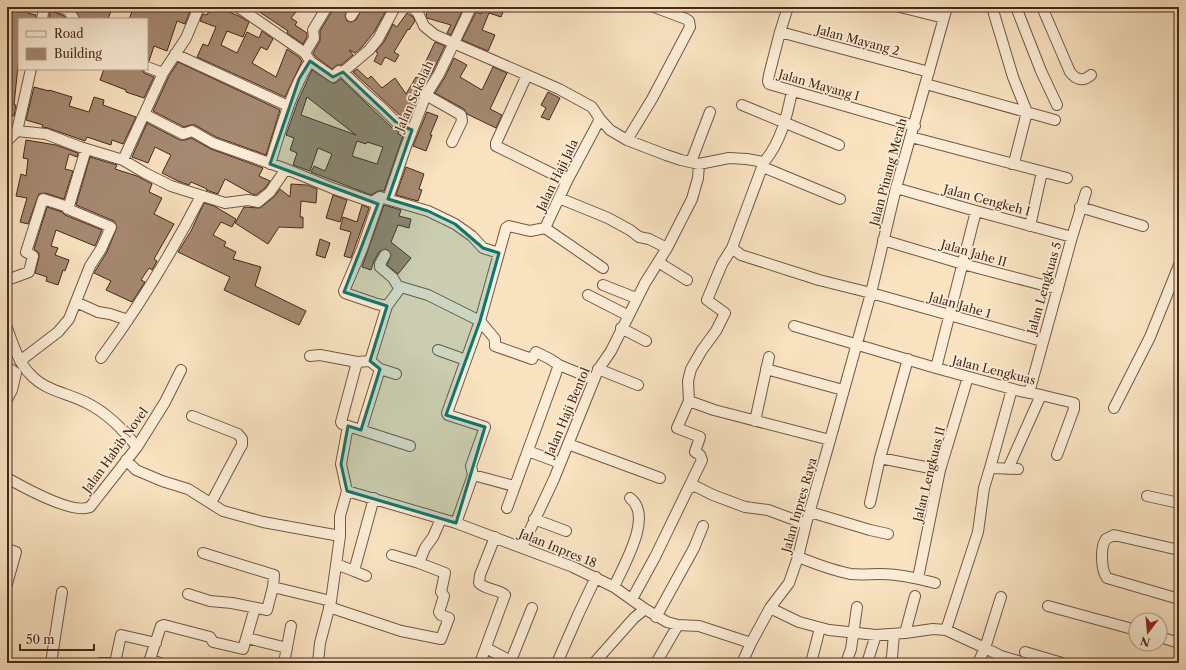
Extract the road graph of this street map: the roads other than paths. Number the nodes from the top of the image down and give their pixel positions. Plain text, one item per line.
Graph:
1 (44, 7) edge
2 (58, 7) edge
3 (198, 7) edge
4 (238, 7) edge
5 (357, 7) edge
6 (395, 7) edge
7 (412, 7) edge
8 (471, 7) edge
9 (654, 7) edge
10 (788, 7) edge
11 (900, 7) edge
12 (947, 7) edge
13 (992, 7) edge
14 (1016, 7) edge
15 (1042, 7) edge
16 (325, 10) dead end
17 (351, 16) dead end
18 (42, 18) edge
19 (73, 18) edge
20 (944, 18) junction
21 (780, 32) junction
22 (453, 43) junction
23 (175, 54) junction
24 (307, 57) junction
25 (148, 67) edge
26 (31, 70) edge
27 (343, 72) junction
28 (929, 72) junction
29 (164, 74) junction
30 (527, 75) junction
31 (1091, 75) dead end
32 (926, 84) junction
33 (792, 91) junction
34 (426, 96) junction
35 (742, 105) dead end
36 (1057, 105) dead end
37 (288, 106) junction
38 (710, 112) dead end
39 (1027, 112) junction
40 (144, 114) junction
41 (600, 119) junction
42 (1055, 120) dead end
43 (785, 124) junction
44 (914, 126) junction
45 (412, 130) junction
46 (17, 131) junction
47 (911, 137) junction
48 (627, 140) junction
49 (7, 141) edge
50 (452, 142) dead end
51 (839, 145) dead end
52 (86, 149) junction
53 (123, 160) junction
54 (1013, 162) junction
55 (695, 163) junction
56 (270, 164) junction
57 (763, 164) junction
58 (286, 169) junction
59 (1042, 172) junction
60 (1067, 178) dead end
61 (567, 181) junction
62 (896, 188) junction
63 (1086, 192) dead end
64 (201, 196) junction
65 (384, 198) junction
66 (559, 198) junction
67 (840, 199) dead end
68 (68, 207) junction
69 (1080, 207) junction
70 (976, 211) junction
71 (1030, 226) junction
72 (1143, 226) dead end
73 (545, 228) junction
74 (1072, 237) junction
75 (883, 240) junction
76 (667, 248) junction
77 (732, 248) junction
78 (499, 253) junction
79 (385, 255) dead end
80 (658, 262) junction
81 (963, 264) junction
82 (1179, 267) edge
83 (603, 268) dead end
84 (7, 280) edge
85 (687, 280) dead end
86 (603, 285) dead end
87 (399, 288) junction
88 (1058, 289) junction
89 (871, 293) junction
90 (588, 295) dead end
91 (636, 298) junction
92 (76, 302) junction
93 (387, 306) junction
94 (628, 315) junction
95 (949, 316) junction
96 (128, 320) junction
97 (480, 321) junction
98 (794, 326) dead end
99 (7, 328) edge
100 (621, 328) junction
101 (646, 341) dead end
102 (1042, 341) junction
103 (857, 344) junction
104 (438, 350) dead end
105 (310, 356) dead end
106 (769, 357) dead end
107 (101, 358) dead end
108 (908, 359) junction
109 (466, 360) junction
110 (20, 361) junction
111 (370, 361) junction
112 (357, 362) junction
113 (559, 366) junction
114 (7, 367) edge
115 (936, 368) junction
116 (380, 369) junction
117 (766, 369) junction
118 (181, 370) dead end
119 (598, 370) junction
120 (396, 374) dead end
121 (968, 377) junction
122 (594, 380) junction
123 (638, 385) dead end
124 (1012, 389) junction
125 (843, 390) junction
126 (1029, 392) junction
127 (1041, 395) junction
128 (7, 399) edge
129 (689, 401) junction
130 (1114, 408) dead end
131 (192, 416) dead end
132 (755, 421) junction
133 (348, 426) junction
134 (361, 430) junction
135 (830, 440) junction
136 (568, 444) junction
137 (410, 446) dead end
138 (136, 447) junction
139 (528, 451) junction
140 (1057, 455) dead end
141 (880, 458) junction
142 (126, 460) junction
143 (560, 463) junction
144 (990, 468) junction
145 (940, 470) junction
146 (473, 475) junction
147 (7, 478) edge
148 (660, 478) dead end
149 (514, 486) junction
150 (689, 488) junction
151 (347, 491) junction
152 (1147, 496) dead end
153 (374, 498) junction
154 (630, 498) dead end
155 (211, 503) junction
156 (870, 503) dead end
157 (1179, 503) edge
158 (507, 508) dead end
159 (810, 512) junction
160 (441, 519) junction
161 (534, 519) junction
162 (456, 523) junction
163 (806, 524) junction
164 (703, 526) dead end
165 (566, 531) dead end
166 (888, 534) dead end
167 (340, 536) junction
168 (495, 537) junction
169 (522, 547) junction
170 (1179, 550) edge
171 (12, 551) edge
172 (203, 554) dead end
173 (392, 556) dead end
174 (798, 557) junction
175 (419, 562) junction
176 (336, 564) junction
177 (354, 571) junction
178 (366, 576) dead end
179 (596, 577) junction
180 (918, 578) junction
181 (616, 583) junction
182 (935, 583) dead end
183 (7, 584) edge
184 (273, 587) junction
185 (62, 592) dead end
186 (188, 594) dead end
187 (915, 596) dead end
188 (1001, 597) dead end
189 (632, 599) junction
190 (1179, 599) edge
191 (330, 604) junction
192 (1048, 606) dead end
193 (857, 607) dead end
194 (255, 608) junction
195 (532, 608) dead end
196 (770, 608) junction
197 (645, 609) junction
198 (656, 617) junction
199 (678, 625) junction
200 (291, 626) dead end
201 (820, 628) junction
202 (1128, 628) edge
203 (946, 630) junction
204 (852, 632) junction
205 (894, 634) junction
206 (905, 634) junction
207 (876, 635) junction
208 (247, 638) junction
209 (1168, 640) edge
210 (156, 643) junction
211 (751, 643) junction
212 (1179, 643) edge
213 (286, 648) junction
214 (486, 648) junction
215 (985, 648) junction
216 (1025, 652) dead end
217 (511, 662) edge
218 (51, 663) edge
219 (100, 663) edge
220 (114, 663) edge
221 (160, 663) edge
222 (286, 663) edge
223 (318, 663) edge
224 (480, 663) edge
225 (557, 663) edge
226 (594, 663) edge
227 (656, 663) edge
228 (742, 663) edge
229 (811, 663) edge
230 (846, 663) edge
231 (867, 663) edge
232 (890, 663) edge
233 (978, 663) edge
234 (1025, 663) edge
235 (1062, 663) edge

1 - 18 street
2 - 19 street
3 - 23 street
4 - 24 street
5 - 17 street
6 - 27 street
7 - 22 street
8 - 22 street, Jalan Sekolah
9 - 48 street
10 - 21 street, Jalan Mayang I
11 - 20 street
12 - 20 street, Jalan Pinang Merah
13 - 39 street
14 - 36 street
15 - 31 street
16 - 24 street
20 - 28 street, Jalan Pinang Merah
21 - 28 street, Jalan Mayang 2
21 - 33 street, Jalan Mayang I
22 - 30 street
22 - 34 street, Jalan Sekolah
23 - 29 street
23 - 37 street
24 - 27 street
24 - 37 street
25 - 29 street
26 - 46 street
27 - 45 street
28 - 32 street, Jalan Pinang Merah
29 - 40 street
30 - 41 street
30 - 61 street
32 - 39 street
32 - 44 street, Jalan Pinang Merah
33 - 43 street
33 - 44 street, Jalan Mayang I
34 - 45 street, Jalan Sekolah
34 - 50 street
35 - 43 street
37 - 56 street
38 - 55 street, Jalan Haji Bentol
39 - 42 street
39 - 54 street
40 - 53 street
40 - 56 street
41 - 48 street
41 - 61 street, Jalan Haji Jala
43 - 51 street
43 - 57 street
44 - 47 street, Jalan Pinang Merah
45 - 65 street, Jalan Sekolah
46 - 49 street
46 - 52 street
47 - 54 street
47 - 62 street, Jalan Pinang Merah
48 - 55 street
52 - 53 street
52 - 68 street
53 - 64 street
54 - 59 street
55 - 57 street
55 - 76 street, Jalan Haji Bentol
56 - 58 street
57 - 67 street
57 - 77 street
58 - 64 street
58 - 65 street
59 - 60 street
59 - 71 street
61 - 66 street, Jalan Haji Jala
62 - 70 street, Jalan Cengkeh I
62 - 75 street, Jalan Pinang Merah
63 - 69 street, Jalan Lengkuas 5
64 - 96 street
65 - 78 street
65 - 93 street, Jalan Sekolah
66 - 73 street, Jalan Haji Jala
66 - 76 street
68 - 84 street
68 - 92 street
69 - 72 street
69 - 74 street, Jalan Lengkuas 5
70 - 71 street, Jalan Cengkeh I
70 - 81 street
71 - 74 street, Jalan Cengkeh I
73 - 78 street, Jalan Haji Jala
73 - 83 street
74 - 88 street, Jalan Lengkuas 5
75 - 81 street, Jalan Jahe II
75 - 89 street, Jalan Pinang Merah
76 - 80 street, Jalan Haji Bentol
77 - 89 street, Jalan Jahe 1
77 - 129 street
78 - 97 street, Jalan Haji Jala
79 - 87 street
80 - 85 street
80 - 91 street, Jalan Haji Bentol
81 - 88 street, Jalan Jahe II
81 - 95 street
82 - 130 street
86 - 91 street
87 - 93 street
87 - 97 street
88 - 102 street, Jalan Lengkuas 5
89 - 95 street, Jalan Jahe 1
89 - 103 street, Jalan Pinang Merah
90 - 94 street
91 - 94 street, Jalan Haji Bentol
92 - 96 street
92 - 110 street
93 - 111 street
94 - 100 street, Jalan Haji Bentol
95 - 102 street, Jalan Jahe 1
95 - 115 street
96 - 107 street
97 - 109 street, Jalan Haji Jala
97 - 113 street
98 - 103 street, Jalan Lengkuas
99 - 110 street
100 - 101 street
100 - 119 street, Jalan Haji Bentol
102 - 126 street, Jalan Lengkuas 5
103 - 108 street, Jalan Lengkuas
103 - 125 street, Jalan Inpres Raya
104 - 109 street
105 - 112 street
106 - 117 street
108 - 115 street, Jalan Lengkuas
108 - 141 street
109 - 146 street, Jalan Haji Jala
110 - 138 street
111 - 112 street
111 - 116 street
112 - 133 street
113 - 122 street
113 - 139 street
114 - 128 street
115 - 121 street, Jalan Lengkuas
116 - 120 street
116 - 134 street
117 - 125 street
117 - 132 street
118 - 138 street, Jalan Habib Novel
119 - 122 street, Jalan Haji Bentol
119 - 123 street
121 - 124 street, Jalan Lengkuas
121 - 145 street, Jalan Lengkuas II
122 - 136 street, Jalan Haji Bentol
124 - 126 street, Jalan Lengkuas
124 - 144 street
125 - 135 street, Jalan Inpres Raya
126 - 127 street, Jalan Lengkuas
127 - 140 street, Jalan Lengkuas
127 - 144 street
129 - 132 street
129 - 150 street
131 - 155 street
132 - 135 street
133 - 134 street
133 - 151 street
134 - 137 street
135 - 159 street, Jalan Inpres Raya
136 - 143 street, Jalan Haji Bentol
136 - 148 street
138 - 142 street, Jalan Habib Novel
139 - 143 street
139 - 149 street
141 - 145 street
141 - 156 street
142 - 147 street, Jalan Habib Novel
142 - 155 street
143 - 161 street, Jalan Haji Bentol
144 - 203 street
145 - 180 street, Jalan Lengkuas II
146 - 149 street
146 - 162 street
149 - 158 street
150 - 163 street
150 - 189 street
151 - 153 street, Jalan Inpres 18
151 - 167 street
152 - 157 street
153 - 160 street, Jalan Inpres 18
153 - 177 street
154 - 181 street
155 - 167 street
159 - 163 street, Jalan Inpres Raya
159 - 166 street
160 - 162 street, Jalan Inpres 18
160 - 175 street
161 - 165 street
161 - 169 street, Jalan Haji Bentol
162 - 168 street, Jalan Inpres 18
163 - 174 street, Jalan Inpres Raya
164 - 198 street
167 - 176 street
168 - 169 street, Jalan Inpres 18
168 - 214 street
169 - 179 street, Jalan Inpres 18
170 - 190 street
171 - 183 street
172 - 184 street
173 - 175 street
174 - 180 street
174 - 196 street, Jalan Inpres Raya
175 - 191 street
176 - 177 street
176 - 191 street
177 - 178 street
179 - 181 street, Jalan Inpres 18
179 - 225 street
180 - 182 street
181 - 189 street, Jalan Inpres 18
184 - 191 street
184 - 194 street
185 - 218 street
186 - 194 street
187 - 206 street
188 - 215 street
189 - 197 street, Jalan Inpres 18
191 - 223 street
192 - 202 street
193 - 204 street
194 - 208 street
195 - 217 street
196 - 201 street
196 - 211 street, Jalan Inpres Raya
197 - 198 street, Jalan Inpres 18
197 - 226 street
198 - 199 street, Jalan Inpres 18
199 - 211 street, Jalan Inpres 18
199 - 227 street
200 - 213 street
201 - 204 street
201 - 229 street
203 - 206 street
203 - 215 street
204 - 207 street
204 - 230 street
205 - 206 street
205 - 207 street
205 - 232 street
207 - 231 street
208 - 210 street
208 - 213 street
209 - 212 street
210 - 220 street
210 - 221 street
211 - 228 street, Jalan Inpres Raya
213 - 222 street
214 - 217 street
214 - 224 street
215 - 233 street
215 - 234 street
216 - 235 street
219 - 220 street

